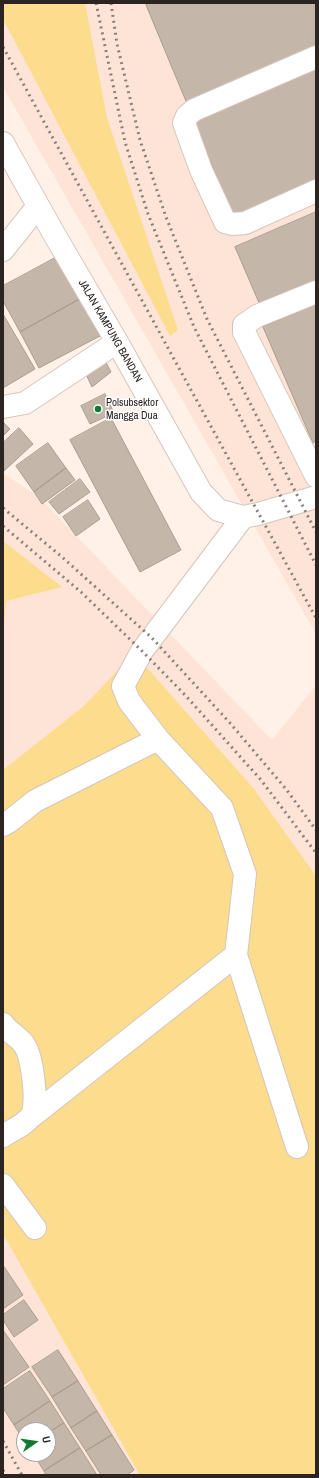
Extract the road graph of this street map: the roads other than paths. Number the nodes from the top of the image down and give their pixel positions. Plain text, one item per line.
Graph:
1 (316, 57) edge
2 (3, 143) edge
3 (316, 191) edge
4 (38, 206) junction
5 (4, 246) edge
6 (316, 292) edge
7 (117, 342) junction
8 (3, 407) edge
9 (316, 476) edge
10 (316, 497) edge
11 (243, 517) junction
12 (158, 739) junction
13 (3, 825) edge
14 (236, 955) junction
15 (3, 1024) edge
16 (32, 1116) junction
17 (3, 1136) edge
18 (297, 1147) dead end
19 (3, 1185) edge
20 (35, 1228) dead end

1 - 3 street
2 - 4 street, JALAN KAMPUNG BANDAN
4 - 5 street
4 - 7 street, JALAN KAMPUNG BANDAN
6 - 9 street
7 - 8 street
7 - 11 street, JALAN KAMPUNG BANDAN
10 - 11 street, JALAN KAMPUNG BANDAN
11 - 12 street
12 - 13 street
12 - 14 street
14 - 16 street
14 - 18 street
15 - 16 street
16 - 17 street
19 - 20 street

